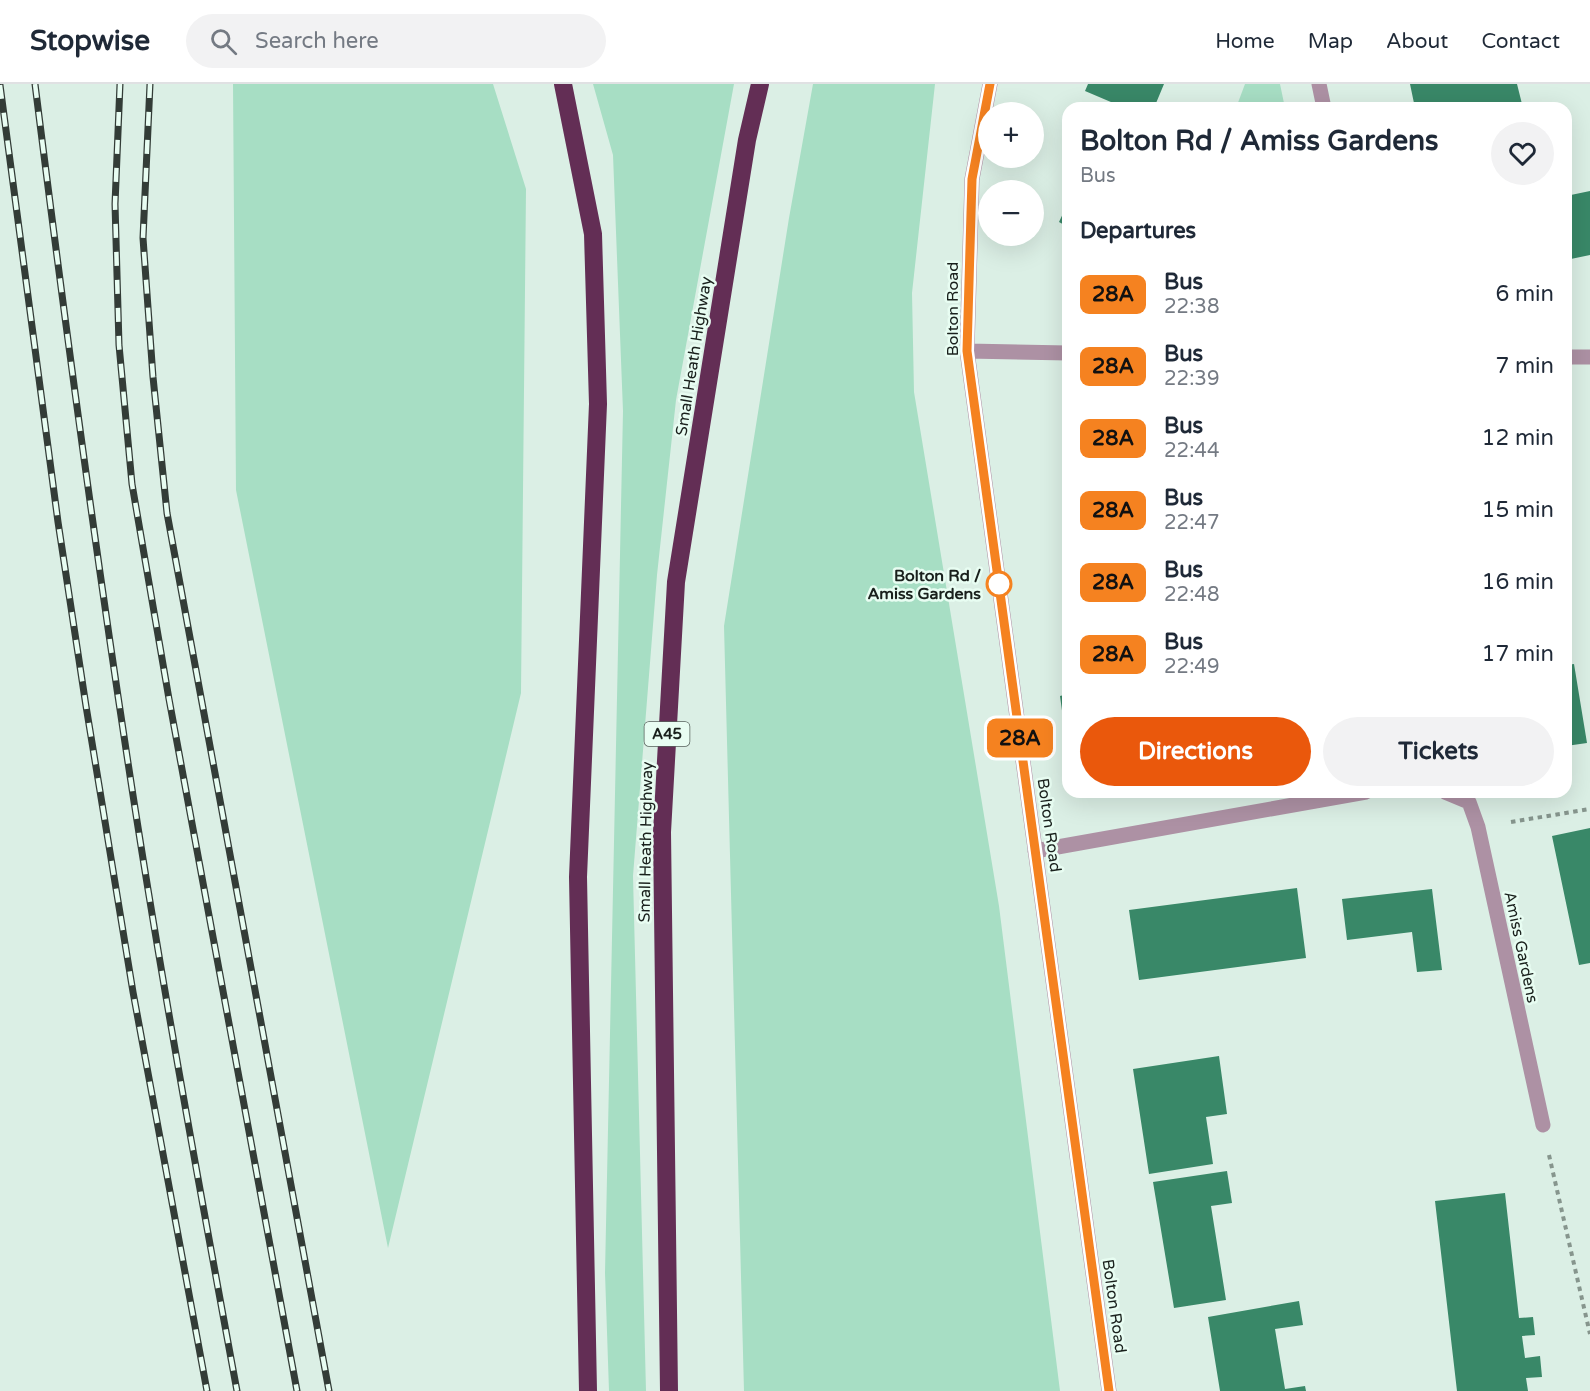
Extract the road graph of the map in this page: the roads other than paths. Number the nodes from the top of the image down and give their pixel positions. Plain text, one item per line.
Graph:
1 (563, 84) edge
2 (759, 84) edge
3 (990, 84) edge
4 (1319, 84) edge
5 (1322, 102) edge
6 (967, 351) junction
7 (1062, 353) edge
8 (1572, 357) edge
9 (1590, 357) edge
10 (1332, 798) edge
11 (1459, 798) edge
12 (1035, 851) junction
13 (1543, 1125) road end
14 (588, 1391) edge
15 (669, 1391) edge
16 (1108, 1391) edge

1 - 14 highway
2 - 15 highway, Small Heath Highway / A45
3 - 6 street, Bolton Road
4 - 5 street
6 - 7 street
6 - 12 street, Bolton Road
8 - 9 street
10 - 12 street
11 - 13 street, Amiss Gardens
12 - 16 street, Bolton Road

